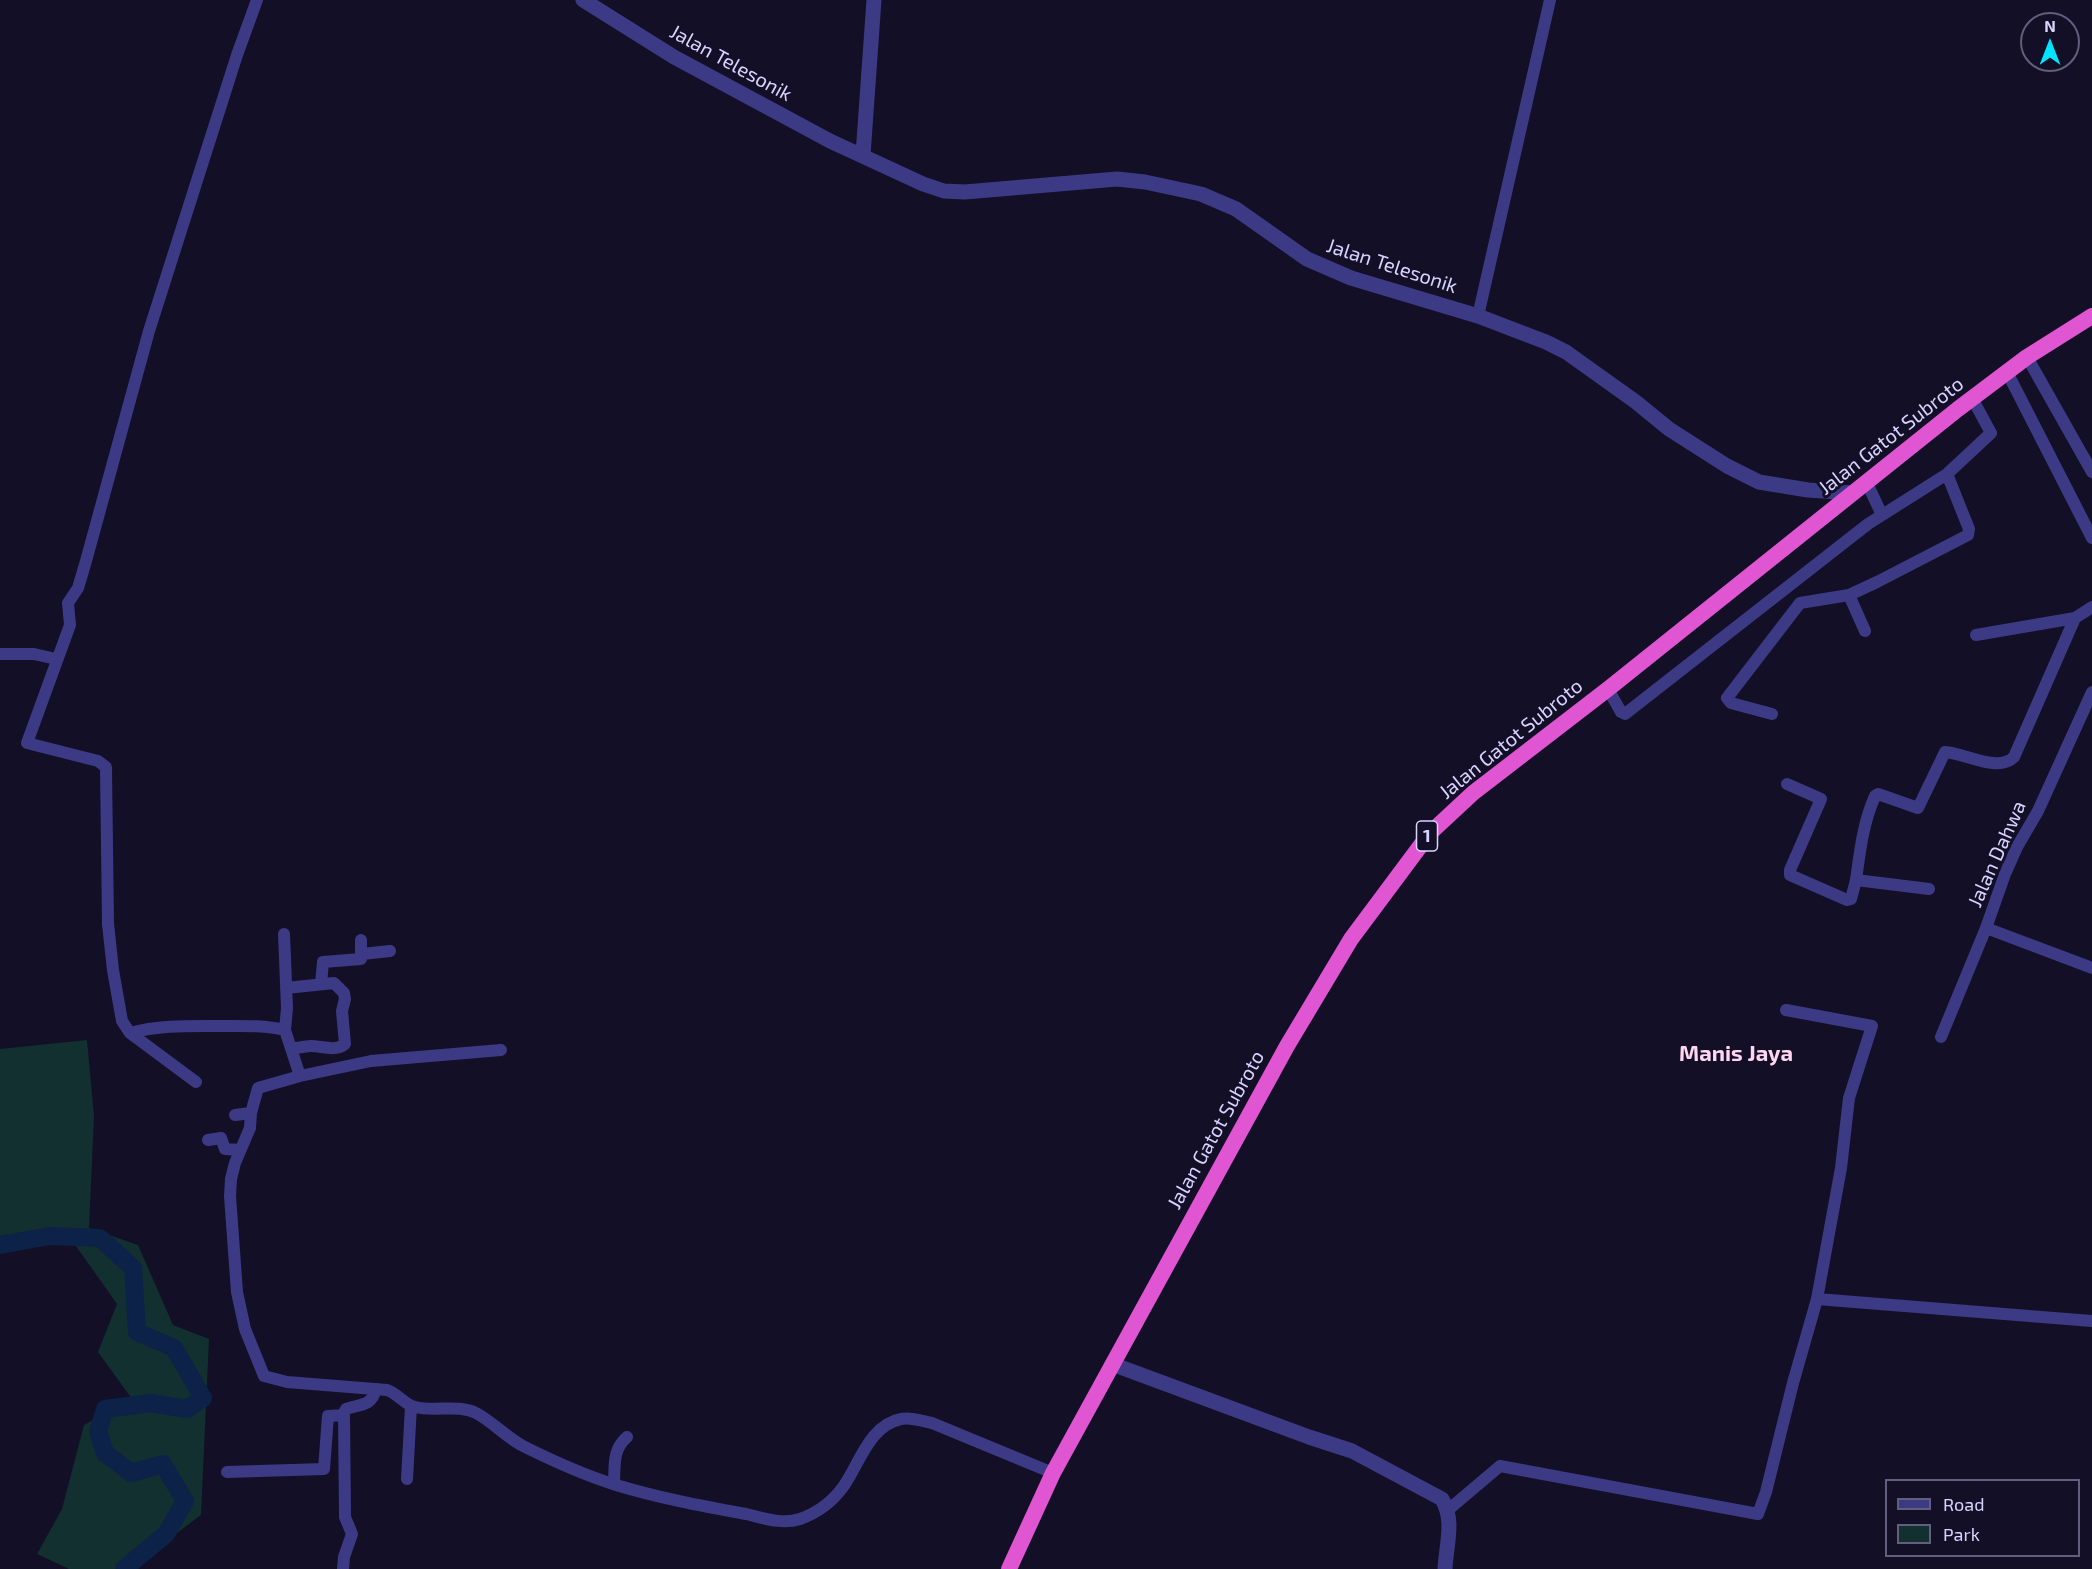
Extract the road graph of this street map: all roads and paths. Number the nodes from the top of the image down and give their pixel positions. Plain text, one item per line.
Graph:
1 (257, 0) edge
2 (583, 0) edge
3 (874, 0) edge
4 (1551, 0) edge
5 (863, 155) junction
6 (1478, 316) junction
7 (2092, 316) edge
8 (2028, 357) junction
9 (2007, 372) junction
10 (1972, 398) junction
11 (2092, 472) edge
12 (1947, 474) junction
13 (1867, 483) junction
14 (1853, 493) junction
15 (1882, 515) junction
16 (2092, 538) edge
17 (1848, 595) junction
18 (2092, 607) edge
19 (2075, 618) junction
20 (1865, 631) dead end
21 (1976, 635) dead end
22 (0, 654) edge
23 (56, 659) junction
24 (1608, 689) junction
25 (2092, 692) edge
26 (1772, 714) dead end
27 (1787, 784) dead end
28 (1856, 880) junction
29 (1929, 889) dead end
30 (1986, 928) junction
31 (284, 934) dead end
32 (361, 940) dead end
33 (390, 951) dead end
34 (362, 954) junction
35 (2092, 968) edge
36 (321, 984) junction
37 (286, 988) junction
38 (1786, 1010) dead end
39 (285, 1030) junction
40 (130, 1033) junction
41 (1941, 1037) dead end
42 (291, 1049) junction
43 (501, 1050) dead end
44 (300, 1076) junction
45 (196, 1082) dead end
46 (251, 1113) junction
47 (235, 1115) dead end
48 (208, 1140) dead end
49 (240, 1150) junction
50 (1817, 1299) junction
51 (2092, 1321) edge
52 (1112, 1364) junction
53 (376, 1389) junction
54 (411, 1406) junction
55 (344, 1415) junction
56 (627, 1437) dead end
57 (227, 1472) dead end
58 (1053, 1473) junction
59 (407, 1479) dead end
60 (614, 1484) junction
61 (1448, 1510) junction
62 (343, 1569) edge
63 (1009, 1569) edge
64 (1445, 1569) edge

1 - 23 street
2 - 5 street, Jalan Telesonik
3 - 5 street
4 - 6 street
5 - 6 street, Jalan Telesonik
6 - 14 street, Jalan Telesonik
7 - 8 highway, Jalan Gatot Subroto / 1
8 - 9 highway, Jalan Gatot Subroto / 1
8 - 11 street
9 - 10 highway, Jalan Gatot Subroto / 1
9 - 16 street
10 - 12 street
10 - 13 highway, Jalan Gatot Subroto / 1
12 - 15 street
12 - 17 street
13 - 14 highway, Jalan Gatot Subroto / 1
13 - 15 street
14 - 24 highway, Jalan Gatot Subroto / 1
15 - 24 street
17 - 20 street
17 - 26 street
18 - 19 street
19 - 21 street
19 - 28 street
22 - 23 street
23 - 40 street
24 - 52 highway, Jalan Gatot Subroto / 1
25 - 30 street, Jalan Dahwa
27 - 28 street
28 - 29 street
30 - 35 street, Jalan Dahwa
30 - 41 street
31 - 37 street
32 - 34 street
33 - 34 street
34 - 36 street
36 - 37 street
36 - 42 street
37 - 39 street
38 - 50 street
39 - 40 street
39 - 42 street
40 - 45 street
42 - 44 street
43 - 44 street
44 - 46 street
46 - 47 street
46 - 49 street
48 - 49 street
49 - 53 street
50 - 51 street
50 - 61 street
52 - 58 highway, Jalan Gatot Subroto / 1
52 - 61 street
53 - 54 street
53 - 55 street
54 - 59 street
54 - 60 street
55 - 57 street
55 - 62 street
56 - 60 street
58 - 60 street
58 - 63 highway, Jalan Gatot Subroto / 1
61 - 64 street

